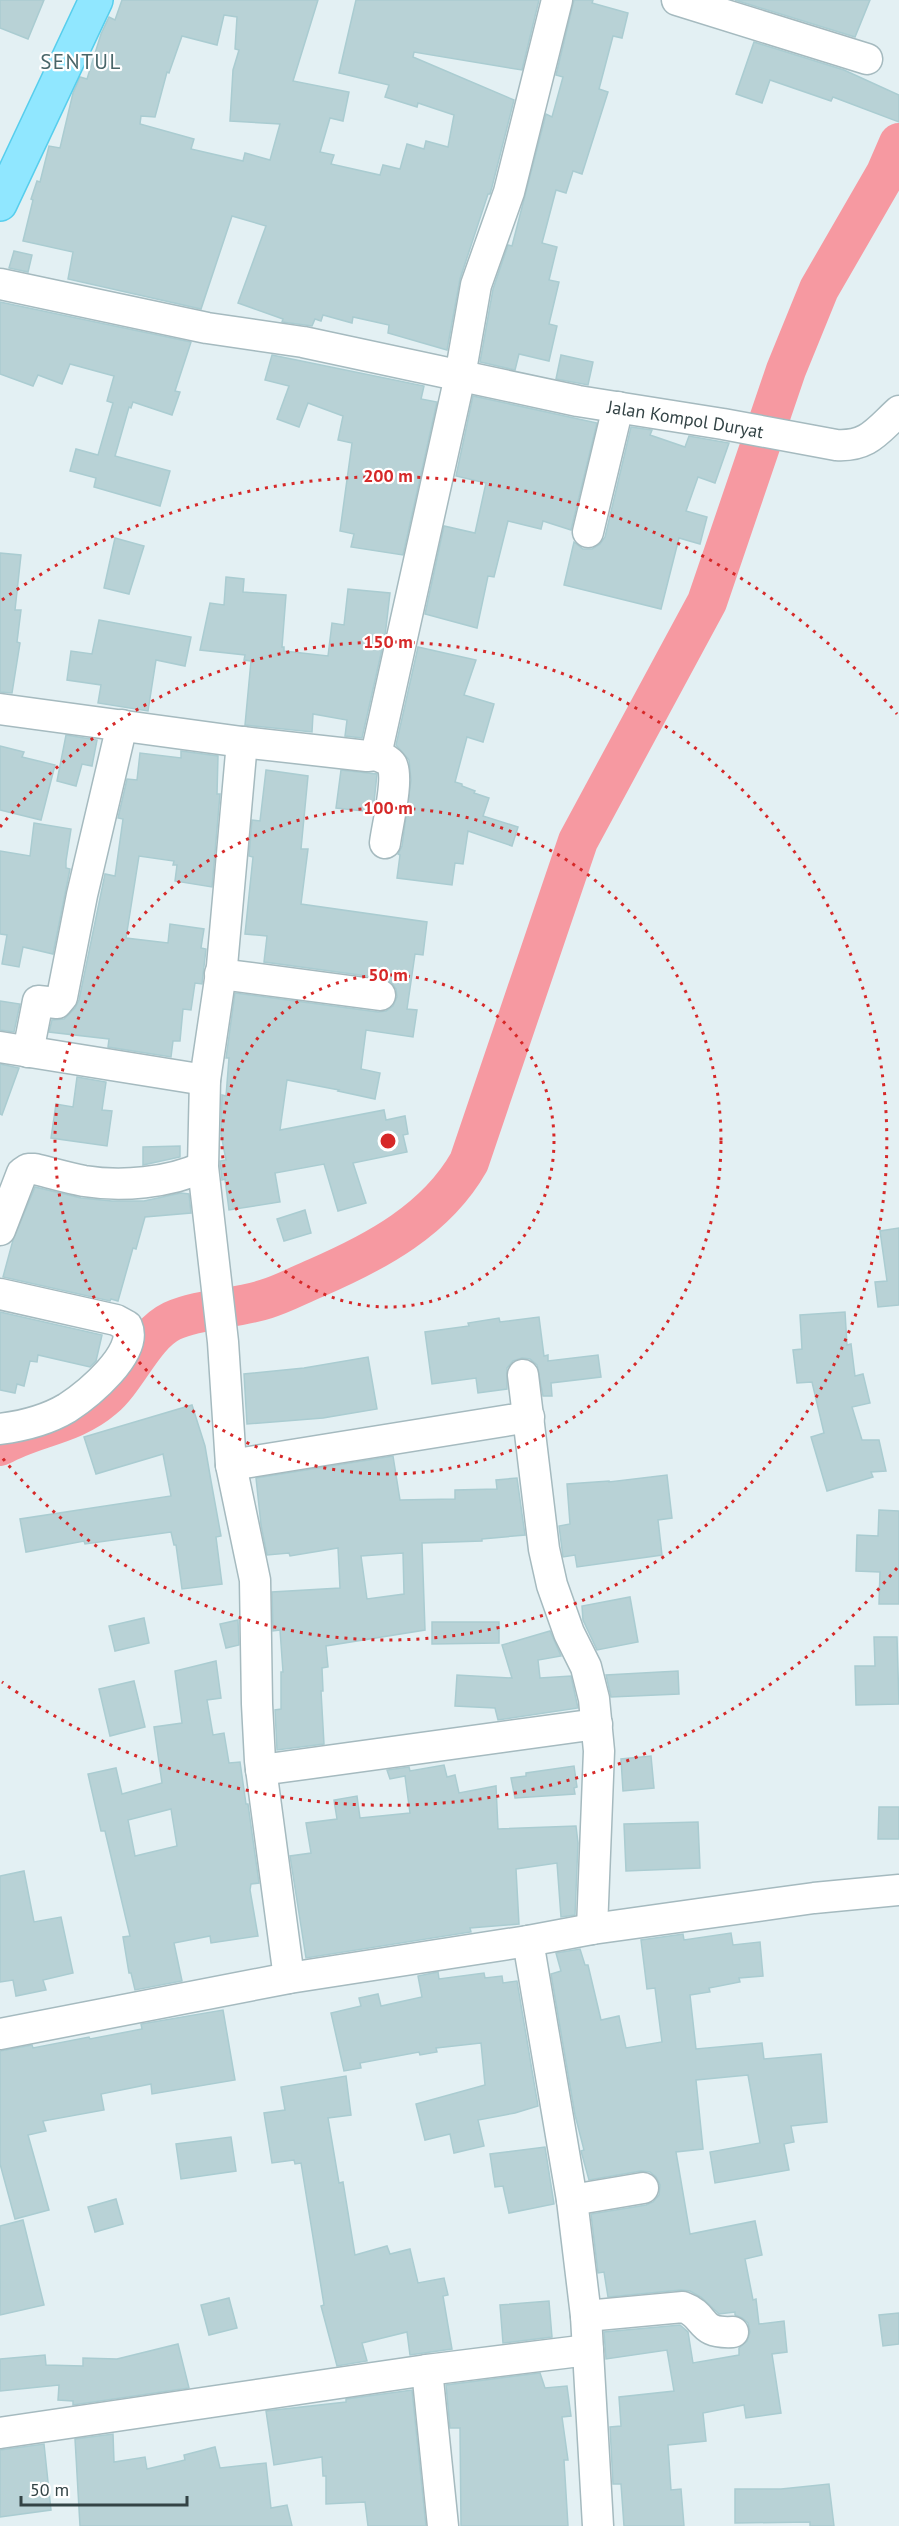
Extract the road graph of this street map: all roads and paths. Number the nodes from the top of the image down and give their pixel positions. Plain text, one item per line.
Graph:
1 (96, 0) edge
2 (557, 0) edge
3 (677, 0) edge
4 (867, 59) dead end
5 (0, 204) edge
6 (0, 284) edge
7 (460, 376) junction
8 (618, 407) junction
9 (899, 411) edge
10 (588, 532) dead end
11 (0, 709) edge
12 (122, 725) junction
13 (242, 742) junction
14 (376, 755) junction
15 (385, 843) dead end
16 (220, 974) junction
17 (380, 995) dead end
18 (14, 1049) edge
19 (205, 1080) junction
20 (203, 1167) junction
21 (0, 1230) edge
22 (0, 1294) edge
23 (524, 1375) dead end
24 (529, 1417) junction
25 (0, 1430) edge
26 (231, 1465) junction
27 (597, 1724) junction
28 (261, 1770) junction
29 (899, 1890) edge
30 (592, 1929) junction
31 (528, 1941) junction
32 (289, 1978) junction
33 (0, 2034) edge
34 (643, 2188) dead end
35 (572, 2200) junction
36 (586, 2316) junction
37 (733, 2331) dead end
38 (588, 2350) junction
39 (427, 2370) junction
40 (0, 2433) edge
41 (443, 2526) edge
42 (598, 2526) edge

1 - 5 main road
2 - 7 street
3 - 4 street
6 - 7 street, Jalan Kompol Duryat
7 - 8 street, Jalan Kompol Duryat
7 - 14 street
8 - 9 street, Jalan Kompol Duryat
8 - 10 street
11 - 12 street
12 - 13 street
12 - 18 street
13 - 14 street
13 - 16 street
14 - 15 street
16 - 17 street
16 - 19 street
18 - 19 street
19 - 20 street
20 - 21 street
20 - 26 street
22 - 25 street
23 - 24 street
24 - 26 street
24 - 27 street
26 - 28 street
27 - 28 street
27 - 30 street
28 - 32 street
29 - 30 street
30 - 31 street
31 - 32 street
31 - 35 street
32 - 33 street
34 - 35 street
35 - 36 street
36 - 37 street
36 - 38 street
38 - 39 street
38 - 42 street
39 - 40 street
39 - 41 street

